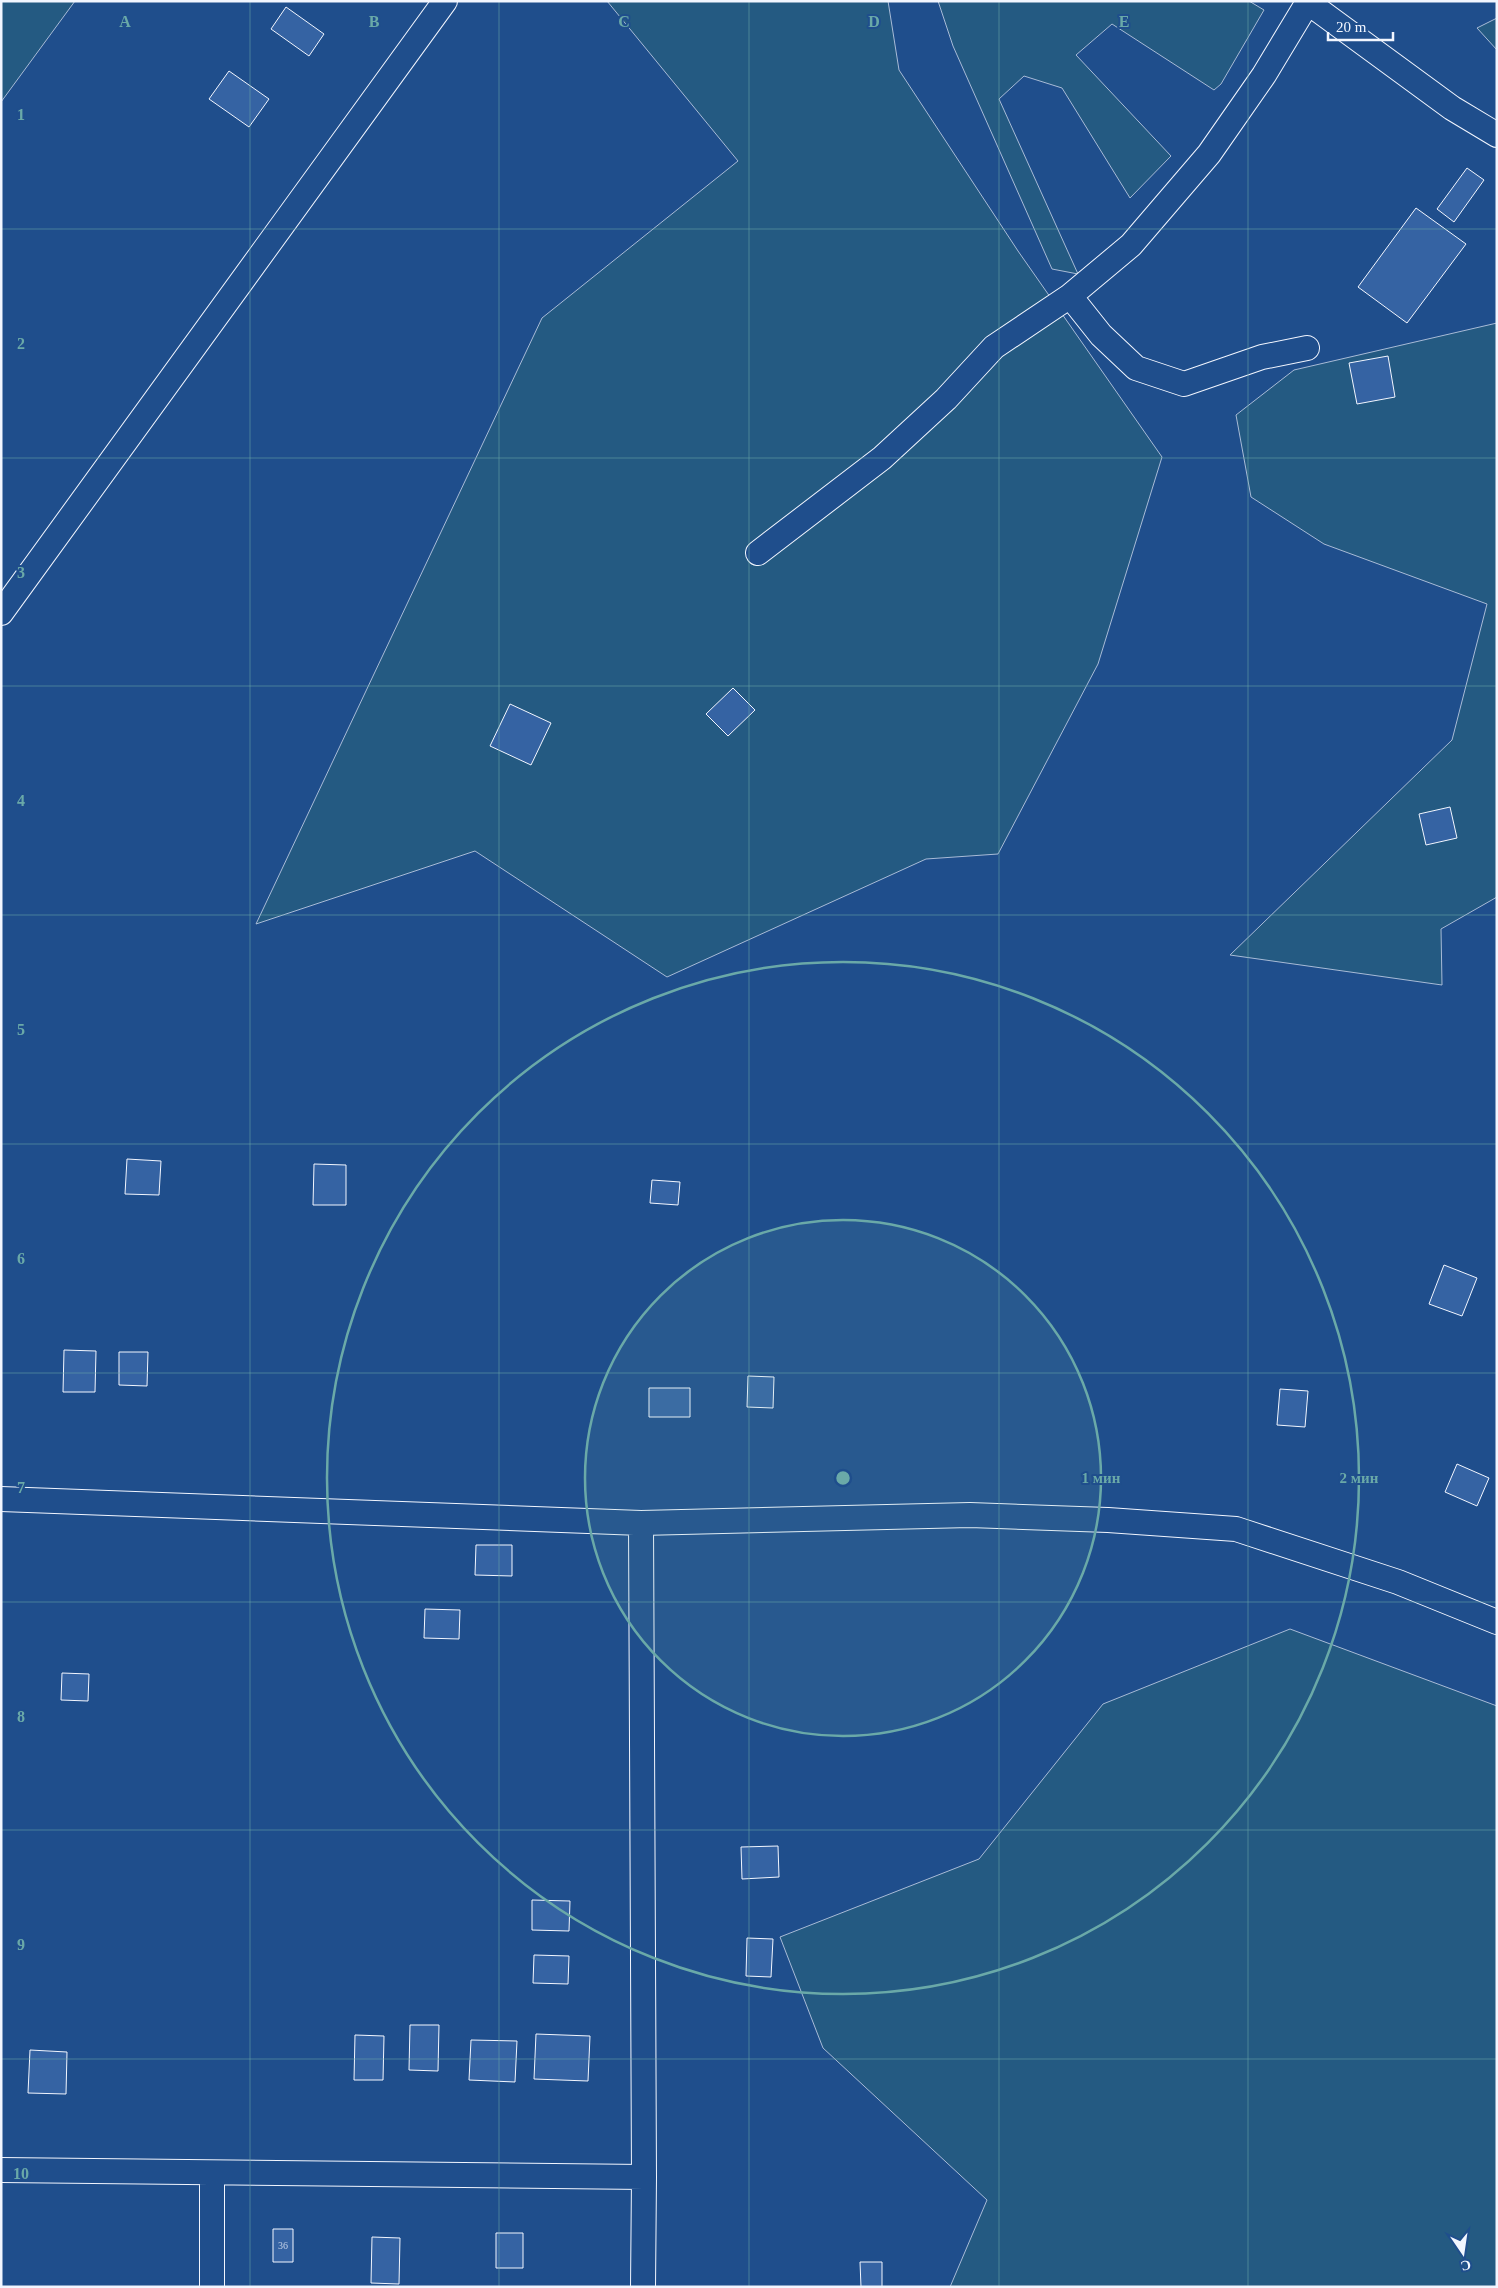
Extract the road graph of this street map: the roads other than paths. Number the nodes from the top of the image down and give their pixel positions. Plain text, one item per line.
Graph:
1 (445, 1) edge
2 (1307, 2) edge
3 (1497, 135) edge
4 (1070, 296) junction
5 (1307, 348) dead end
6 (758, 553) dead end
7 (1, 613) edge
8 (1, 1499) edge
9 (641, 1523) junction
10 (1497, 1622) edge
11 (1, 2170) edge
12 (212, 2173) junction
13 (644, 2177) junction
14 (212, 2287) edge
15 (643, 2287) edge

1 - 7 street
2 - 3 street
2 - 4 street
4 - 5 street
4 - 6 street
8 - 9 street
9 - 10 street
9 - 13 street
11 - 12 street
12 - 13 street
12 - 14 street
13 - 15 street

